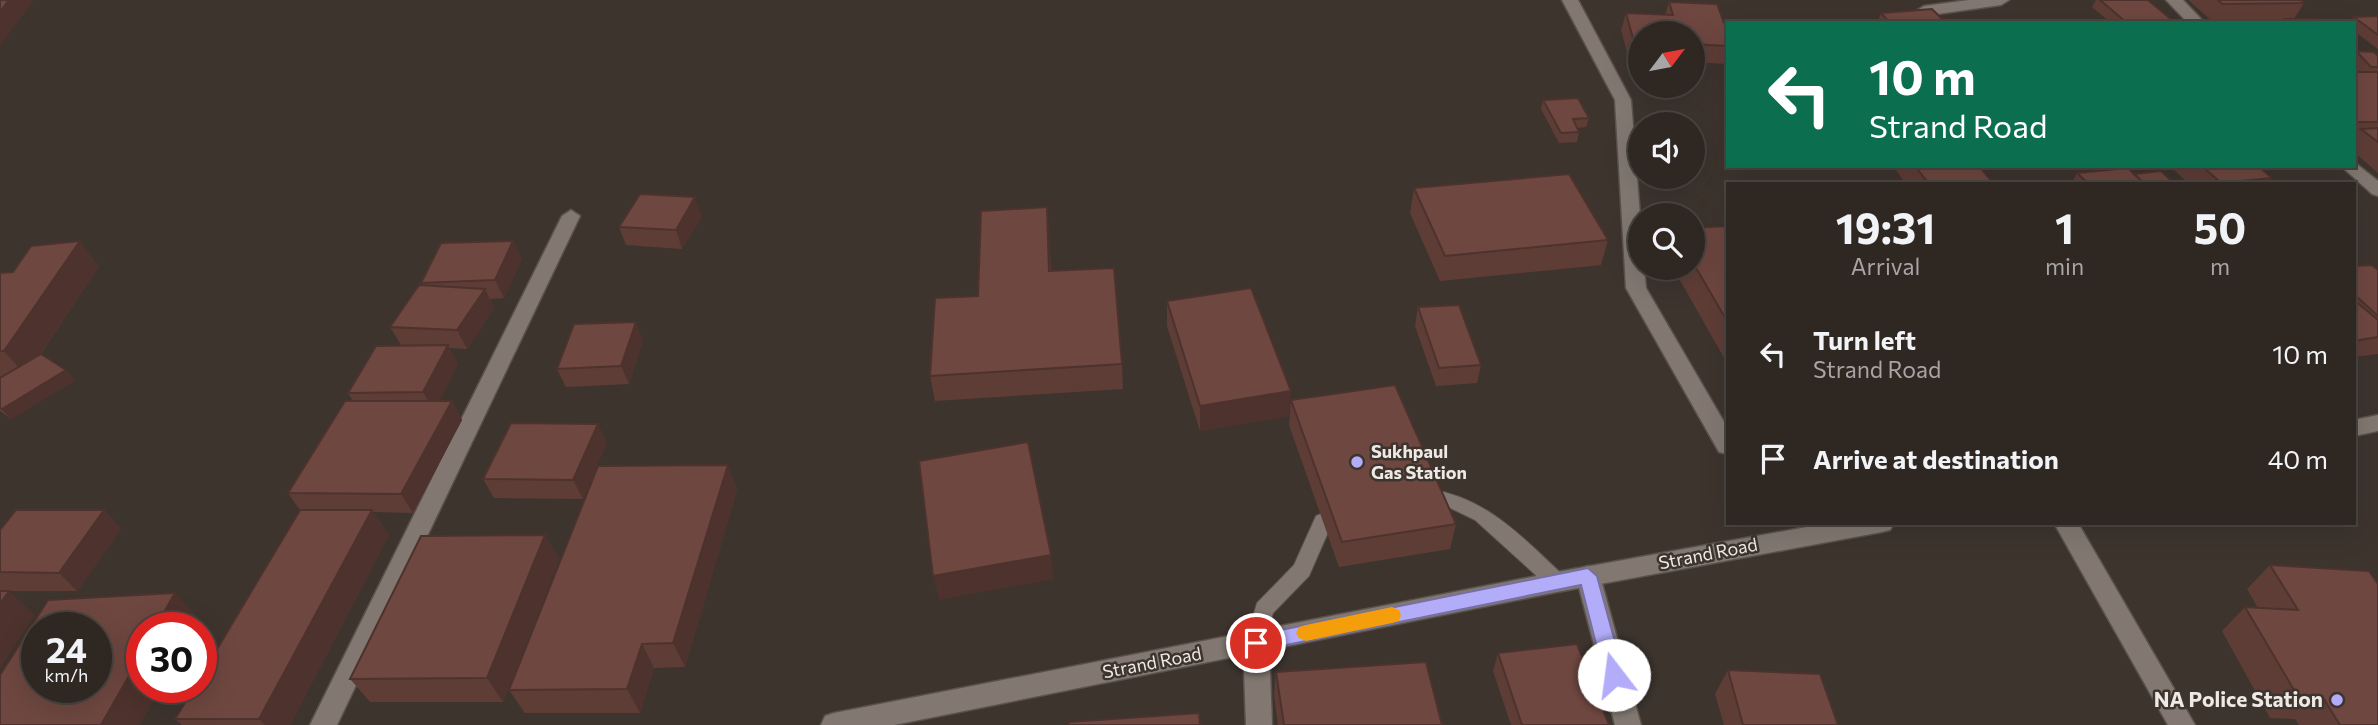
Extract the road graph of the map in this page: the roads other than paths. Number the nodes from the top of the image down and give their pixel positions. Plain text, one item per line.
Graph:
1 (1570, 0) edge
2 (2001, 0) edge
3 (2174, 0) edge
4 (1924, 11) edge
5 (2195, 21) edge
6 (2352, 168) edge
7 (2378, 190) edge
8 (572, 216) dead end
9 (2378, 423) edge
10 (2356, 428) edge
11 (1726, 444) edge
12 (1428, 496) edge
13 (1323, 522) edge
14 (1859, 525) edge
15 (2067, 525) edge
16 (1777, 532) edge
17 (1588, 576) junction
18 (1557, 582) junction
19 (1256, 643) junction
20 (323, 725) edge
21 (834, 725) edge
22 (1259, 725) edge
23 (1628, 725) edge
24 (2182, 725) edge

1 - 11 street
2 - 4 street
3 - 5 street
6 - 7 street
8 - 20 street
9 - 10 street
12 - 18 lane
13 - 19 lane
14 - 16 street, Strand Road
15 - 24 street
16 - 17 street, Strand Road
17 - 18 street, Strand Road
17 - 23 street
18 - 19 street, Strand Road
19 - 21 street, Strand Road
19 - 22 street

